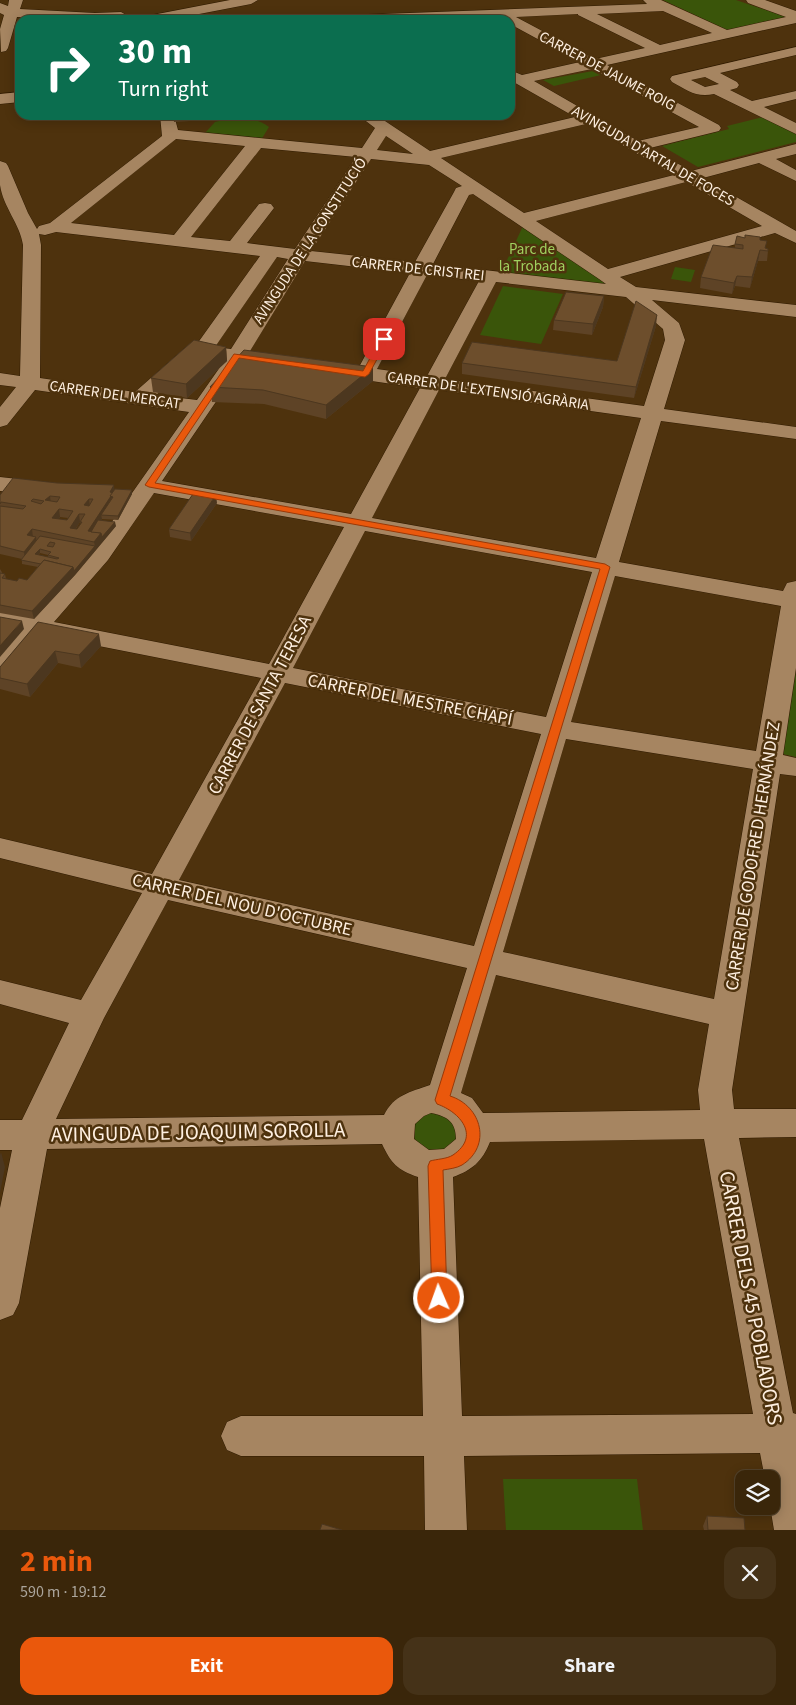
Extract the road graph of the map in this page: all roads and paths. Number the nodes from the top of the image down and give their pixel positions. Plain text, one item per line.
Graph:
1 (121, 0) edge
2 (251, 0) edge
3 (456, 0) edge
4 (491, 0) edge
5 (559, 0) edge
6 (650, 0) edge
7 (753, 0) edge
8 (388, 4) dead end
9 (9, 7) edge
10 (666, 7) junction
11 (580, 11) junction
12 (516, 13) junction
13 (483, 14) junction
14 (500, 14) joint
15 (78, 15) edge
16 (120, 15) edge
17 (174, 15) edge
18 (201, 15) edge
19 (225, 15) edge
20 (408, 15) edge
21 (466, 15) edge
22 (796, 18) edge
23 (515, 22) edge
24 (726, 35) junction
25 (15, 45) edge
26 (0, 48) edge
27 (796, 51) edge
28 (663, 60) junction
29 (594, 64) junction
30 (707, 72) junction
31 (688, 76) junction
32 (517, 82) edge
33 (716, 89) junction
34 (796, 95) edge
35 (15, 98) edge
36 (0, 99) edge
37 (750, 106) junction
38 (588, 119) junction
39 (167, 120) edge
40 (379, 120) edge
41 (380, 120) edge
42 (796, 129) edge
43 (171, 134) junction
44 (258, 142) junction
45 (636, 146) junction
46 (796, 149) edge
47 (368, 153) junction
48 (430, 158) junction
49 (761, 158) junction
50 (0, 166) edge
51 (689, 176) junction
52 (796, 176) edge
53 (474, 188) junction
54 (265, 208) dead end
55 (19, 214) junction
56 (0, 216) edge
57 (522, 219) junction
58 (776, 227) junction
59 (56, 228) junction
60 (30, 233) junction
61 (796, 238) edge
62 (178, 242) junction
63 (234, 248) junction
64 (271, 252) junction
65 (299, 256) junction
66 (421, 269) junction
67 (605, 275) junction
68 (490, 277) junction
69 (632, 293) junction
70 (670, 297) junction
71 (650, 307) junction
72 (796, 311) edge
73 (203, 350) junction
74 (236, 356) junction
75 (365, 374) junction
76 (0, 380) edge
77 (30, 383) junction
78 (433, 384) junction
79 (140, 398) junction
80 (201, 407) junction
81 (651, 413) junction
82 (0, 421) edge
83 (796, 433) edge
84 (2, 486) edge
85 (147, 488) junction
86 (71, 489) edge
87 (119, 491) edge
88 (360, 521) junction
89 (605, 567) junction
90 (795, 596) edge
91 (0, 619) edge
92 (37, 626) junction
93 (0, 668) edge
94 (276, 674) junction
95 (556, 728) junction
96 (782, 765) edge
97 (0, 848) edge
98 (161, 887) junction
99 (484, 961) junction
100 (0, 992) edge
101 (89, 1015) junction
102 (726, 1015) junction
103 (442, 1100) junction
104 (796, 1123) edge
105 (719, 1125) junction
106 (473, 1128) junction
107 (395, 1129) junction
108 (16, 1135) edge
109 (436, 1166) junction
110 (0, 1304) edge
111 (786, 1433) edge
112 (241, 1436) dead end
113 (443, 1436) junction
114 (446, 1530) edge
115 (795, 1530) edge

1 - 16 street
2 - 19 street
3 - 13 street
4 - 12 street
5 - 11 street
6 - 10 street
7 - 22 street
8 - 20 street
9 - 15 street
9 - 26 street
10 - 11 street
10 - 24 street
11 - 12 street
11 - 28 street
12 - 14 street
13 - 14 street
13 - 21 street
17 - 18 street
22 - 24 street
23 - 29 street, CARRER DE JAUME ROIG
24 - 28 street
25 - 26 street
27 - 30 street
28 - 29 street
28 - 31 street
29 - 32 street
29 - 45 street, CARRER DE JAUME ROIG
30 - 31 street
30 - 33 street
31 - 33 street
32 - 38 street, AVINGUDA D'ARTAL DE FOCES
33 - 37 street
34 - 37 street
35 - 36 street
37 - 42 street
38 - 45 street, AVINGUDA D'ARTAL DE FOCES
38 - 48 street
39 - 43 street
40 - 47 street, AVINGUDA DE LA CONSTITUCIÓ
41 - 48 street
43 - 44 street
43 - 59 street
44 - 47 street
44 - 62 street
45 - 51 street, AVINGUDA D'ARTAL DE FOCES
46 - 49 street
47 - 48 street
47 - 65 street, AVINGUDA DE LA CONSTITUCIÓ
48 - 53 street
49 - 51 street
49 - 52 street
50 - 55 street
51 - 57 street
51 - 58 street, AVINGUDA D'ARTAL DE FOCES
53 - 57 street
53 - 66 street
54 - 63 street
55 - 56 street
55 - 60 street
57 - 67 street
58 - 61 street, AVINGUDA D'ARTAL DE FOCES
58 - 67 street
59 - 60 street
59 - 62 street, CARRER DE CRIST REI
60 - 77 street
62 - 63 street, CARRER DE CRIST REI
63 - 64 street, CARRER DE CRIST REI
64 - 65 street, CARRER DE CRIST REI
64 - 73 street, AVINGUDA DE LA CONSTITUCIÓ
65 - 66 street, CARRER DE CRIST REI
65 - 74 street, AVINGUDA DE LA CONSTITUCIÓ
66 - 68 street, CARRER DE CRIST REI
66 - 75 street
67 - 69 street
68 - 69 street, CARRER DE CRIST REI
68 - 78 street, CARRER DE SANTA TERESA
69 - 70 street, CARRER DE CRIST REI
69 - 71 street
70 - 71 street
70 - 72 street, CARRER DE CRIST REI
71 - 81 street
73 - 74 street, CARRER DE L'EXTENSIÓ AGRÀRIA
73 - 79 street
74 - 75 street, CARRER DE L'EXTENSIÓ AGRÀRIA
74 - 80 street, AVINGUDA DE LA CONSTITUCIÓ
75 - 78 street, CARRER DE L'EXTENSIÓ AGRÀRIA
76 - 77 street, CARRER DEL MERCAT
77 - 79 street, CARRER DEL MERCAT
77 - 82 street
78 - 81 street, CARRER DE L'EXTENSIÓ AGRÀRIA
78 - 88 street, CARRER DE SANTA TERESA
79 - 80 street, CARRER DEL MERCAT
80 - 85 street, AVINGUDA DE LA CONSTITUCIÓ
81 - 83 street, CARRER DE L'EXTENSIÓ AGRÀRIA
81 - 89 street
84 - 86 street
85 - 87 street
85 - 88 street
85 - 92 street, AVINGUDA DE LA CONSTITUCIÓ
88 - 89 street
88 - 94 street, CARRER DE SANTA TERESA
89 - 90 street
89 - 95 street
90 - 96 street, CARRER DE GODOFRED HERNÁNDEZ
91 - 92 street, CARRER DEL MESTRE CHAPÍ
92 - 93 street, AVINGUDA DE LA CONSTITUCIÓ
92 - 94 street, CARRER DEL MESTRE CHAPÍ
94 - 95 street, CARRER DEL MESTRE CHAPÍ
94 - 98 street, CARRER DE SANTA TERESA
95 - 96 street, CARRER DEL MESTRE CHAPÍ
95 - 99 street
96 - 102 street, CARRER DE GODOFRED HERNÁNDEZ
97 - 98 street, CARRER DEL NOU D'OCTUBRE
98 - 99 street, CARRER DEL NOU D'OCTUBRE
98 - 101 street, CARRER DE SANTA TERESA
99 - 102 street, CARRER DEL NOU D'OCTUBRE
99 - 103 street
100 - 101 street
101 - 108 street, CARRER DE SANTA TERESA
102 - 105 street, CARRER DE GODOFRED HERNÁNDEZ
103 - 106 street
103 - 107 street
104 - 105 street
105 - 106 street
105 - 111 street, CARRER DELS 45 POBLADORS
106 - 109 street
107 - 108 street, AVINGUDA DE JOAQUIM SOROLLA
107 - 109 street
108 - 110 street, CARRER DE SANTA TERESA
109 - 113 street
111 - 113 street
111 - 115 street, CARRER DELS 45 POBLADORS
112 - 113 street
113 - 114 street

